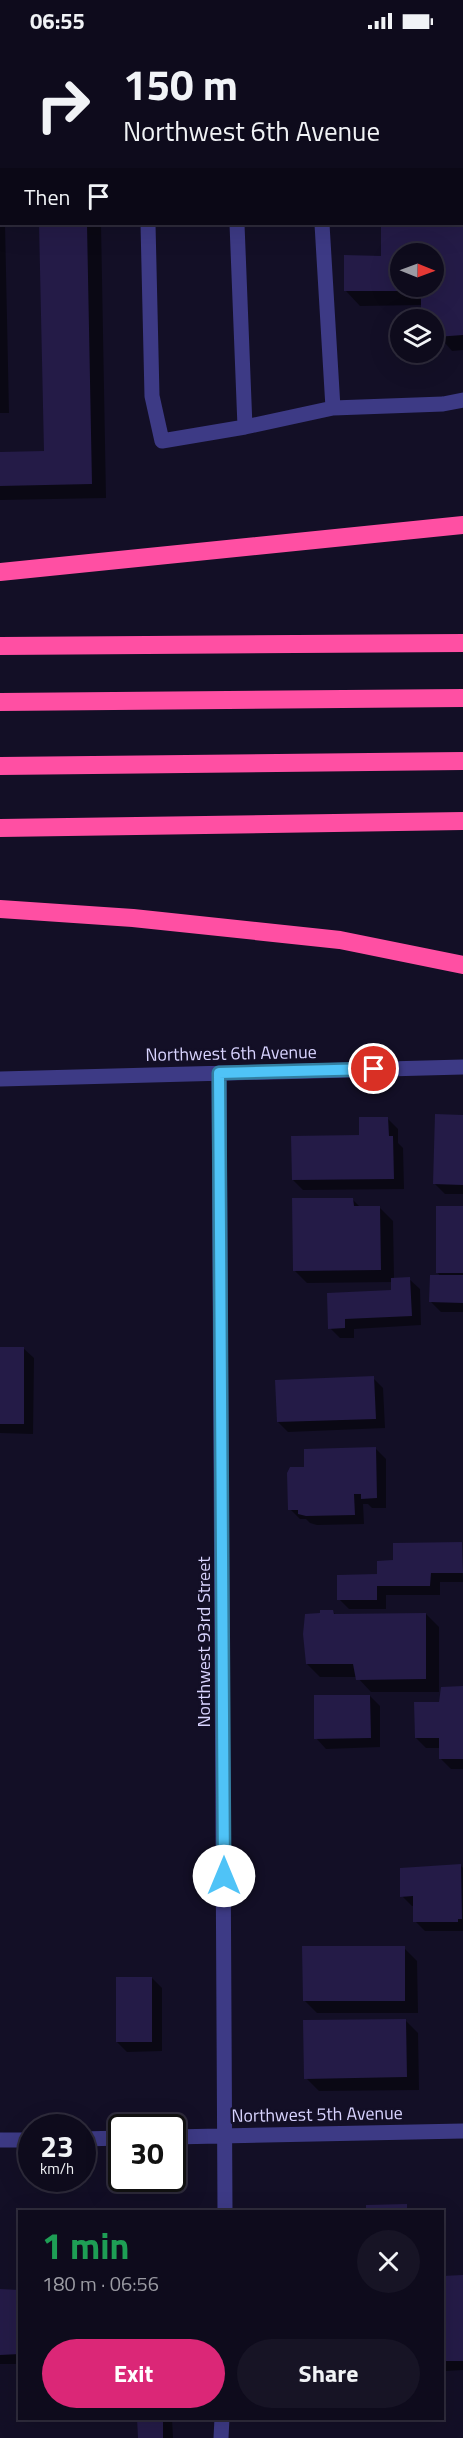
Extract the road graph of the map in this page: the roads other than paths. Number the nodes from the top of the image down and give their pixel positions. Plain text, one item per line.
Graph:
1 (148, 225) edge
2 (237, 225) edge
3 (322, 225) edge
4 (463, 400) edge
5 (333, 408) junction
6 (245, 427) junction
7 (463, 525) edge
8 (0, 572) edge
9 (463, 643) edge
10 (0, 646) edge
11 (463, 698) edge
12 (0, 702) edge
13 (463, 761) edge
14 (0, 766) edge
15 (463, 821) edge
16 (0, 828) edge
17 (0, 909) edge
18 (463, 965) edge
19 (463, 1066) edge
20 (219, 1073) junction
21 (0, 1079) edge
22 (463, 2131) edge
23 (226, 2136) junction
24 (186, 2137) edge
25 (0, 2140) edge
26 (18, 2140) edge
27 (225, 2210) edge
28 (222, 2420) edge
29 (221, 2438) edge

1 - 6 street
2 - 6 street
3 - 5 street
4 - 5 street
5 - 6 street
7 - 8 highway
9 - 10 highway
11 - 12 highway
13 - 14 highway
15 - 16 highway
17 - 18 highway
19 - 20 street, Northwest 6th Avenue
20 - 21 street, Northwest 6th Avenue
20 - 23 street, Northwest 93rd Street
22 - 23 street, Northwest 5th Avenue
23 - 24 street, Northwest 5th Avenue
23 - 27 street, Northwest 93rd Street
25 - 26 street
28 - 29 street

